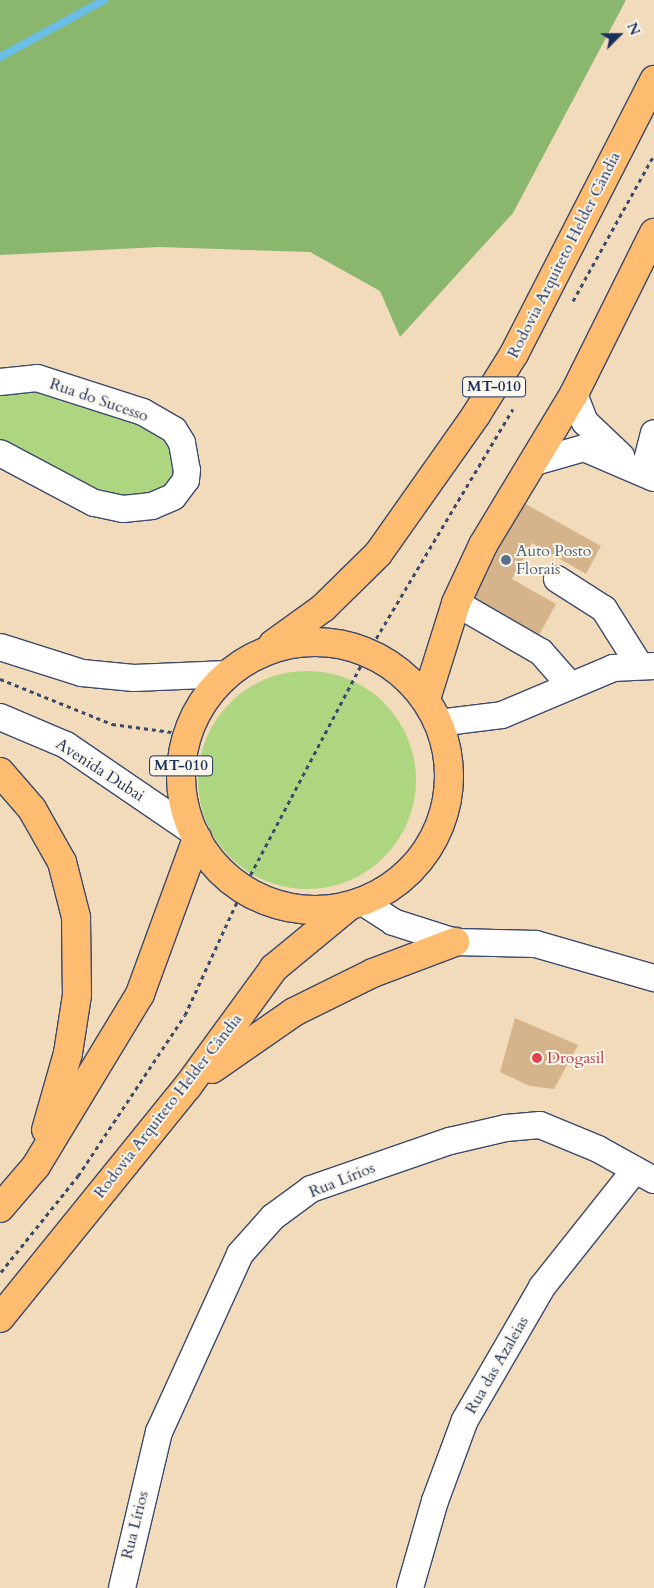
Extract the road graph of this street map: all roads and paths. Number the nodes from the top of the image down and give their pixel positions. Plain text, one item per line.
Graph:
1 (654, 80) edge
2 (654, 154) edge
3 (654, 233) edge
4 (568, 310) dead end
5 (0, 382) edge
6 (574, 394) junction
7 (515, 405) dead end
8 (654, 434) edge
9 (0, 454) edge
10 (535, 462) junction
11 (644, 472) edge
12 (557, 579) dead end
13 (456, 603) junction
14 (0, 647) edge
15 (269, 647) junction
16 (368, 652) junction
17 (647, 666) edge
18 (228, 674) junction
19 (0, 679) edge
20 (570, 685) junction
21 (426, 699) junction
22 (0, 717) edge
23 (438, 723) junction
24 (186, 734) junction
25 (0, 772) edge
26 (196, 835) junction
27 (243, 889) junction
28 (355, 904) junction
29 (455, 942) junction
30 (654, 978) edge
31 (188, 1086) junction
32 (36, 1166) junction
33 (644, 1175) edge
34 (0, 1208) edge
35 (0, 1273) edge
36 (0, 1318) edge
37 (122, 1588) edge
38 (410, 1588) edge

1 - 15 main road, Rodovia Arquiteto Helder Cândia / MT-010
2 - 4 path
3 - 6 main road
5 - 9 street, Rua do Sucesso
6 - 10 main road
6 - 11 street
7 - 16 path
8 - 11 street
10 - 11 street
10 - 13 main road
12 - 17 street
13 - 20 street
13 - 21 main road
14 - 18 street
15 - 16 main road, MT-010
15 - 18 main road, MT-010
16 - 21 main road, MT-010
16 - 27 path
17 - 20 street
18 - 24 main road, MT-010
19 - 24 path
20 - 23 street
21 - 23 main road, MT-010
22 - 26 street, Avenida Dubai
23 - 28 main road, MT-010
24 - 26 main road, MT-010
25 - 32 main road
26 - 27 main road, MT-010
26 - 32 main road
27 - 28 main road, MT-010
27 - 35 path
28 - 29 street
28 - 31 main road, Rodovia Arquiteto Helder Cândia / MT-010
29 - 30 street
29 - 31 main road
31 - 36 main road, Rodovia Arquiteto Helder Cândia / MT-010
32 - 34 main road
33 - 37 street, Rua Lírios
33 - 38 street, Rua das Azaleias

